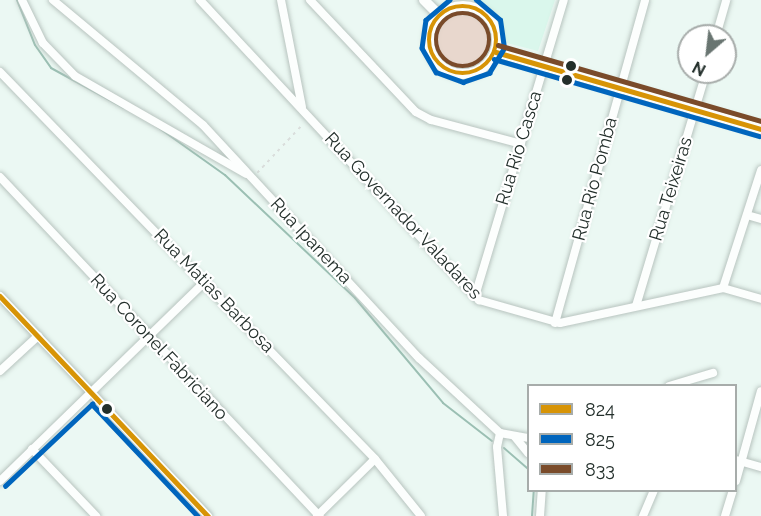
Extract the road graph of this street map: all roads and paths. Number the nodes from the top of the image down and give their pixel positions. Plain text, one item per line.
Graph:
1 (22, 0) edge
2 (53, 0) edge
3 (200, 0) edge
4 (281, 0) edge
5 (310, 0) edge
6 (424, 0) edge
7 (564, 0) edge
8 (645, 0) edge
9 (726, 0) edge
10 (439, 15) junction
11 (719, 24) edge
12 (496, 52) junction
13 (544, 65) junction
14 (0, 72) edge
15 (703, 84) edge
16 (620, 87) junction
17 (302, 108) junction
18 (695, 110) junction
19 (310, 117) junction
20 (761, 129) edge
21 (521, 144) junction
22 (761, 170) edge
23 (0, 177) edge
24 (253, 178) junction
25 (747, 215) junction
26 (761, 219) edge
27 (206, 281) junction
28 (723, 288) junction
29 (0, 296) edge
30 (475, 296) junction
31 (761, 299) edge
32 (636, 306) junction
33 (555, 323) junction
34 (38, 336) junction
35 (150, 337) junction
36 (0, 371) edge
37 (713, 373) dead end
38 (676, 384) edge
39 (761, 391) edge
40 (92, 393) junction
41 (500, 433) junction
42 (515, 437) junction
43 (527, 438) edge
44 (32, 449) junction
45 (527, 452) edge
46 (375, 459) junction
47 (738, 461) edge
48 (761, 468) edge
49 (0, 481) edge
50 (542, 492) edge
51 (653, 492) edge
52 (732, 492) edge
53 (96, 516) edge
54 (208, 516) edge
55 (318, 516) edge
56 (421, 516) edge
57 (504, 516) edge
58 (540, 516) edge
59 (643, 516) edge
60 (725, 516) edge

1 - 24 street
2 - 24 street, Rua Ipanema
3 - 17 street, Rua Governador Valadares
4 - 17 street
5 - 21 street
6 - 10 street
7 - 13 street, Rua Rio Casca
8 - 16 street, Rua Rio Pomba
9 - 11 street
10 - 12 street
10 - 12 street
12 - 13 street
13 - 16 street
13 - 21 street, Rua Rio Casca
14 - 27 street, Rua Matias Barbosa
15 - 18 street, Rua Teixeiras
16 - 18 street
16 - 33 street, Rua Rio Pomba
17 - 19 street, Rua Governador Valadares
18 - 20 street
18 - 32 street, Rua Teixeiras
19 - 24 path
19 - 30 street, Rua Governador Valadares
21 - 30 street, Rua Rio Casca
22 - 25 street
23 - 35 street, Rua Coronel Fabriciano
24 - 41 street, Rua Ipanema
25 - 26 street
25 - 28 street
27 - 35 street
27 - 46 street, Rua Matias Barbosa
28 - 31 street
28 - 32 street
29 - 34 street
30 - 33 street, Rua Governador Valadares
32 - 33 street
34 - 36 street
34 - 40 street
35 - 40 street
35 - 55 street, Rua Coronel Fabriciano
37 - 38 street
39 - 47 street
40 - 44 street
40 - 54 street
41 - 42 street
41 - 57 street
42 - 43 street
42 - 45 street
44 - 49 street
44 - 53 street
46 - 55 street
46 - 56 street, Rua Matias Barbosa
47 - 48 street
50 - 58 street
51 - 59 street
52 - 60 street

